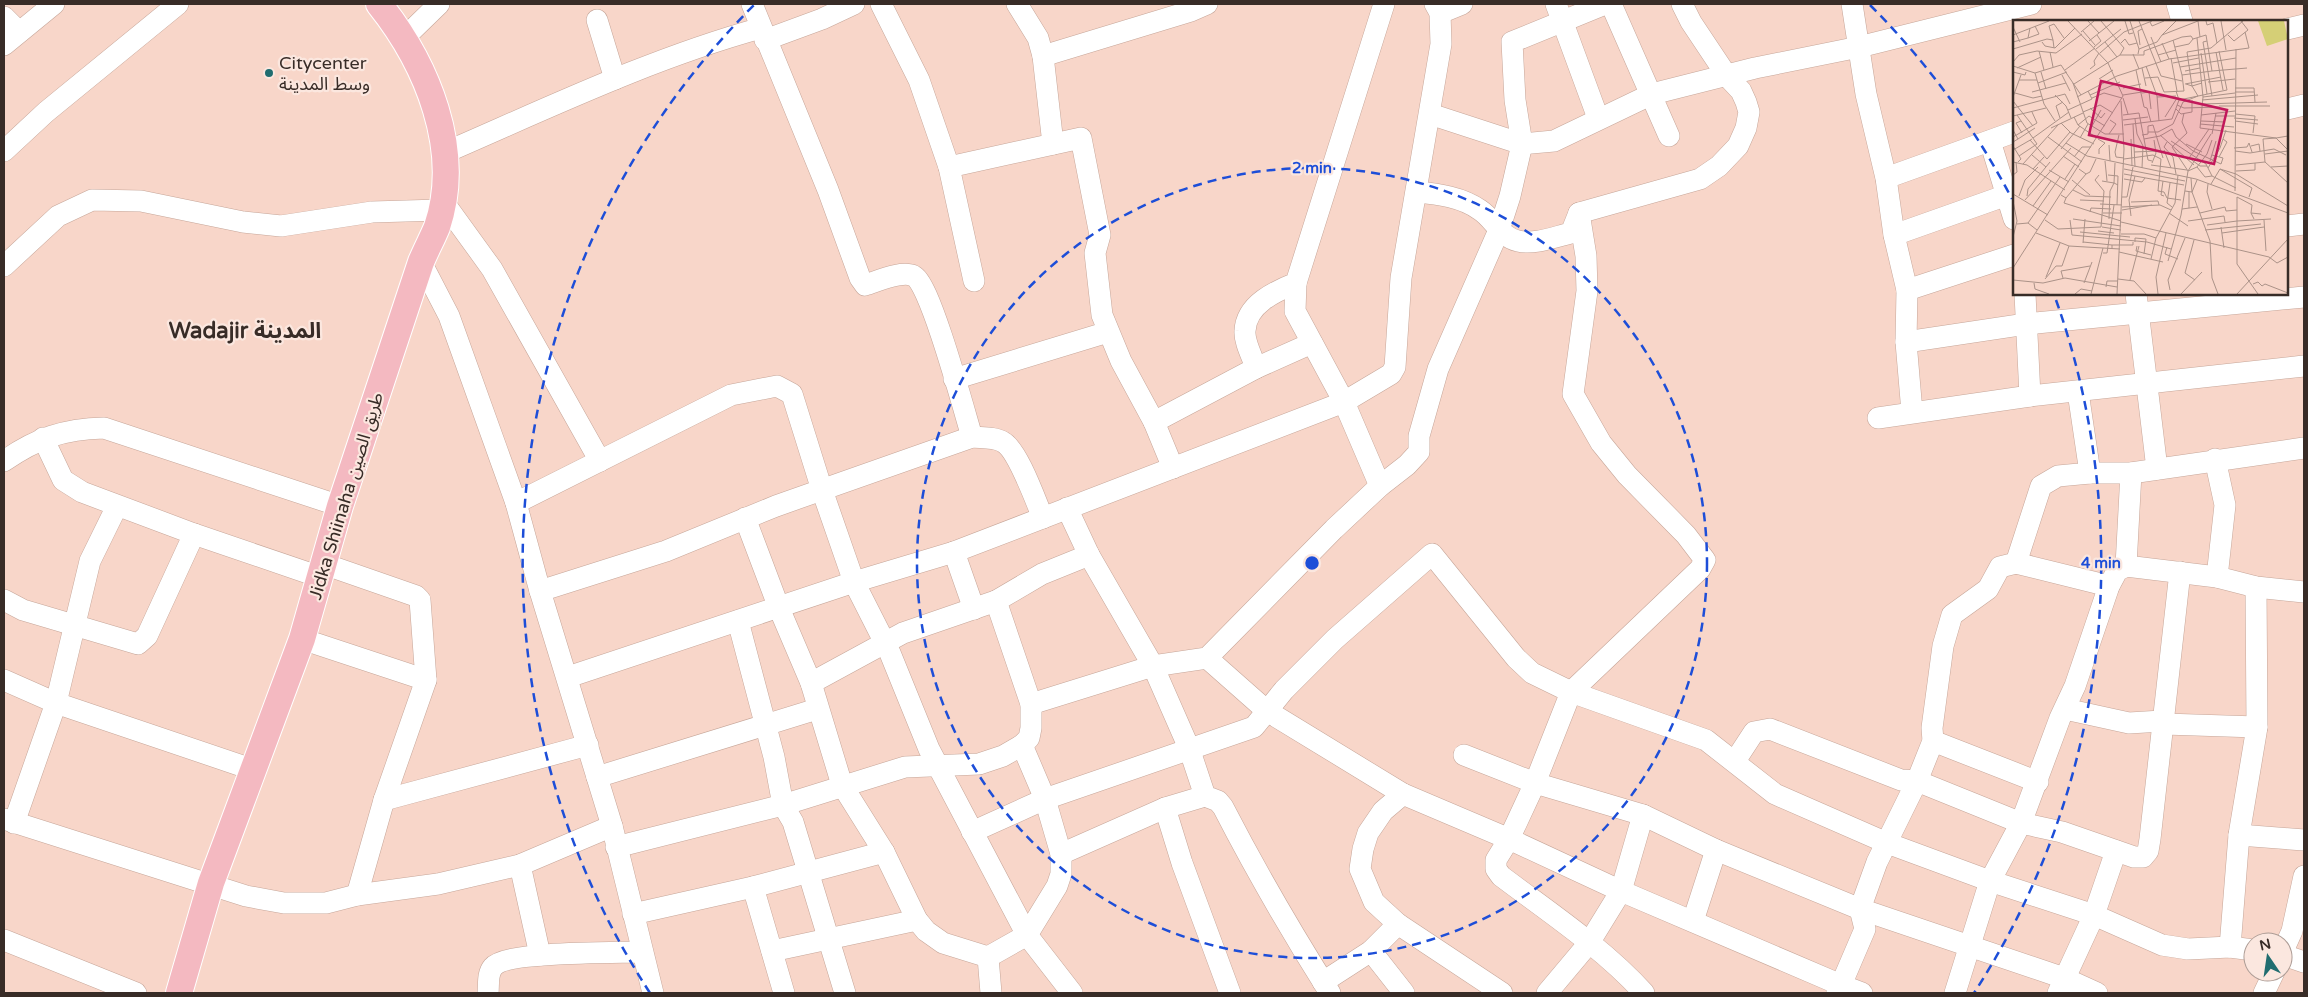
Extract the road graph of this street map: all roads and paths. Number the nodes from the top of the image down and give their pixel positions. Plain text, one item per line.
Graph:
1 (54, 4) edge
2 (178, 4) edge
3 (379, 4) edge
4 (439, 4) edge
5 (752, 4) edge
6 (854, 4) edge
7 (881, 4) edge
8 (1017, 4) edge
9 (1207, 4) edge
10 (1384, 4) edge
11 (1462, 4) edge
12 (1605, 4) edge
13 (1611, 4) edge
14 (1682, 4) edge
15 (1852, 4) edge
16 (2031, 4) edge
17 (2177, 4) edge
18 (1438, 8) edge
19 (1559, 13) edge
20 (4, 17) edge
21 (597, 20) dead end
22 (2182, 20) edge
23 (2304, 25) edge
24 (2288, 29) edge
25 (763, 34) junction
26 (404, 38) junction
27 (12, 39) edge
28 (1859, 48) junction
29 (1043, 56) junction
30 (1727, 76) junction
31 (615, 79) junction
32 (1652, 94) junction
33 (2304, 106) edge
34 (2288, 109) edge
35 (1430, 114) junction
36 (1598, 118) junction
37 (2013, 132) edge
38 (1669, 136) dead end
39 (1990, 141) junction
40 (1053, 144) junction
41 (1522, 144) junction
42 (4, 151) edge
43 (444, 153) junction
44 (949, 167) junction
45 (1886, 178) junction
46 (1417, 192) junction
47 (2011, 195) edge
48 (441, 205) junction
49 (2013, 211) edge
50 (1579, 213) junction
51 (2304, 224) edge
52 (2288, 226) edge
53 (1499, 230) junction
54 (1894, 235) junction
55 (2013, 255) edge
56 (421, 262) junction
57 (4, 266) edge
58 (974, 281) dead end
59 (1296, 283) junction
60 (1907, 290) junction
61 (2025, 295) edge
62 (2136, 295) edge
63 (2304, 297) edge
64 (2137, 315) junction
65 (2026, 324) junction
66 (1108, 332) junction
67 (1906, 342) junction
68 (1312, 343) junction
69 (2304, 366) edge
70 (1256, 368) junction
71 (954, 380) junction
72 (2146, 384) junction
73 (2078, 392) junction
74 (2030, 396) junction
75 (1344, 402) junction
76 (1912, 412) junction
77 (1878, 418) dead end
78 (1154, 422) junction
79 (43, 438) junction
80 (972, 438) junction
81 (2304, 448) edge
82 (2215, 459) junction
83 (4, 461) edge
84 (600, 461) junction
85 (1173, 468) junction
86 (2157, 469) junction
87 (2090, 473) junction
88 (2131, 473) junction
89 (1380, 486) junction
90 (822, 490) junction
91 (516, 503) junction
92 (117, 506) junction
93 (340, 506) junction
94 (1067, 508) junction
95 (746, 518) junction
96 (1043, 518) junction
97 (194, 534) junction
98 (954, 552) junction
99 (1089, 555) junction
100 (2016, 563) junction
101 (2126, 566) junction
102 (322, 571) junction
103 (2180, 572) junction
104 (2217, 577) junction
105 (854, 582) junction
106 (2109, 586) junction
107 (2256, 587) junction
108 (540, 591) junction
109 (2304, 592) edge
110 (4, 600) edge
111 (996, 601) junction
112 (779, 608) junction
113 (974, 609) junction
114 (738, 621) junction
115 (74, 626) junction
116 (302, 639) junction
117 (884, 642) junction
118 (1207, 658) junction
119 (1153, 666) junction
120 (568, 677) junction
121 (4, 680) edge
122 (426, 680) junction
123 (810, 682) junction
124 (1571, 692) junction
125 (56, 703) junction
126 (1031, 704) junction
127 (817, 709) junction
128 (2065, 709) junction
129 (1267, 711) junction
130 (2164, 724) junction
131 (766, 726) junction
132 (2257, 727) junction
133 (1933, 741) junction
134 (1022, 745) junction
135 (588, 746) junction
136 (1189, 748) junction
137 (1464, 755) dead end
138 (1735, 761) junction
139 (939, 766) junction
140 (254, 770) junction
141 (597, 777) junction
142 (1916, 781) junction
143 (2038, 782) junction
144 (1535, 783) junction
145 (842, 785) junction
146 (1402, 794) junction
147 (1205, 796) junction
148 (1045, 799) junction
149 (384, 800) junction
150 (783, 805) junction
151 (1165, 808) junction
152 (1643, 815) junction
153 (9, 821) edge
154 (2021, 823) junction
155 (612, 826) junction
156 (972, 832) junction
157 (2239, 835) junction
158 (1509, 839) junction
159 (2304, 840) edge
160 (1887, 843) junction
161 (616, 847) junction
162 (1716, 850) junction
163 (2116, 851) junction
164 (884, 852) junction
165 (1061, 854) junction
166 (520, 866) junction
167 (810, 872) junction
168 (2304, 876) edge
169 (1990, 881) junction
170 (211, 883) junction
171 (753, 887) junction
172 (1621, 891) junction
173 (357, 896) junction
174 (1860, 909) junction
175 (633, 914) junction
176 (2094, 915) junction
177 (917, 920) junction
178 (1692, 921) junction
179 (1398, 924) junction
180 (2292, 932) edge
181 (1027, 935) junction
182 (828, 938) junction
183 (4, 940) edge
184 (1589, 943) junction
185 (2230, 947) junction
186 (1968, 948) junction
187 (2243, 949) edge
188 (772, 951) junction
189 (1371, 951) junction
190 (642, 952) junction
191 (540, 955) junction
192 (988, 957) junction
193 (2061, 986) edge
194 (1326, 988) edge
195 (1839, 989) edge
196 (136, 993) edge
197 (179, 993) edge
198 (488, 993) edge
199 (653, 993) edge
200 (784, 993) edge
201 (845, 993) edge
202 (991, 993) edge
203 (1072, 993) edge
204 (1230, 993) edge
205 (1404, 993) edge
206 (1502, 993) edge
207 (1547, 993) edge
208 (1644, 993) edge
209 (1862, 993) edge
210 (1955, 993) edge
211 (2097, 993) edge

1 - 27 street
2 - 42 street
3 - 26 main road, Jidka Shiinaha طريق الصين
4 - 26 street
5 - 25 street
6 - 25 street
7 - 44 street
8 - 29 street
9 - 29 street
10 - 59 street
11 - 18 street
12 - 19 street
13 - 32 street
14 - 30 street
15 - 28 street
16 - 28 street
17 - 22 street
18 - 35 street
19 - 36 street
19 - 41 street
20 - 27 street
21 - 31 street
23 - 24 street
25 - 31 street
25 - 71 street
26 - 43 main road, Jidka Shiinaha طريق الصين
28 - 30 street
28 - 45 street
29 - 40 street
30 - 32 street
30 - 50 street
31 - 43 street
32 - 36 street
32 - 38 street
33 - 34 street
35 - 41 street
35 - 46 street
36 - 41 street
37 - 39 street
39 - 45 street
39 - 47 street
40 - 44 street
40 - 66 street
41 - 53 street
43 - 48 main road, Jidka Shiinaha طريق الصين
44 - 58 street
45 - 54 street
46 - 53 street
46 - 75 street
47 - 49 street
47 - 54 street
48 - 56 main road, Jidka Shiinaha طريق الصين
48 - 57 street
48 - 84 street
50 - 53 street
50 - 124 street
51 - 52 street
53 - 89 street
54 - 60 street
55 - 60 street
56 - 91 street
56 - 93 main road, Jidka Shiinaha طريق الصين
59 - 68 street
59 - 70 street
60 - 67 street
61 - 65 street
62 - 64 street
63 - 64 street
64 - 65 street
64 - 72 street
65 - 67 street
65 - 74 street
66 - 71 street
66 - 78 street
67 - 76 street
68 - 70 street
68 - 75 street
69 - 72 street
70 - 78 street
71 - 80 street
72 - 73 street
72 - 86 street
73 - 74 street
73 - 87 street
74 - 76 street
75 - 85 street
75 - 89 street
76 - 77 street
78 - 85 street
79 - 83 street
79 - 92 street
79 - 93 street
80 - 90 street
80 - 96 street
81 - 82 street
82 - 86 street
82 - 104 street
84 - 90 street
84 - 91 street
85 - 94 street
86 - 88 street
87 - 88 street
87 - 100 street
88 - 101 street
89 - 118 street
90 - 95 street
90 - 105 street
91 - 108 street
92 - 97 street
92 - 115 street
93 - 102 main road, Jidka Shiinaha طريق الصين
94 - 96 street
94 - 99 street
95 - 108 street
95 - 112 street
96 - 98 street
97 - 102 street
97 - 115 street
98 - 105 street
98 - 113 street
99 - 111 street
99 - 119 street
100 - 106 street
100 - 133 street
101 - 103 street
101 - 106 street
102 - 116 main road, Jidka Shiinaha طريق الصين
102 - 122 street
103 - 104 street
103 - 130 street
104 - 107 street
105 - 112 street
105 - 117 street
106 - 128 street
107 - 109 street
107 - 132 street
108 - 120 street
110 - 115 street
111 - 113 street
111 - 126 street
112 - 114 street
112 - 123 street
113 - 117 street
114 - 120 street
114 - 131 street
115 - 125 street
116 - 122 street
116 - 140 main road, Jidka Shiinaha طريق الصين
117 - 123 street
117 - 139 street
118 - 119 street
118 - 129 street
119 - 126 street
119 - 136 street
120 - 135 street
121 - 125 street
122 - 149 street
123 - 127 street
124 - 129 street
124 - 138 street
124 - 144 street
125 - 140 street
125 - 153 street
126 - 134 street
127 - 131 street
127 - 145 street
128 - 130 street
128 - 143 street
129 - 136 street
129 - 146 street
130 - 132 street
130 - 163 street
131 - 141 street
131 - 150 street
132 - 157 street
133 - 142 street
133 - 143 street
134 - 139 street
134 - 148 street
135 - 141 street
135 - 149 street
136 - 147 street
136 - 148 street
137 - 144 street
138 - 142 street
138 - 160 street
139 - 145 street
139 - 156 street
140 - 170 main road, Jidka Shiinaha طريق الصين
141 - 155 street
142 - 154 street
142 - 160 street
143 - 154 street
144 - 152 street
144 - 158 street
145 - 150 street
145 - 164 street
146 - 158 street
146 - 179 street
147 - 151 street
147 - 194 street
148 - 156 street
148 - 165 street
149 - 173 street
150 - 161 street
150 - 167 street
151 - 165 street
151 - 204 street
152 - 162 street
152 - 172 street
153 - 170 street
154 - 163 street
154 - 169 street
155 - 161 street
155 - 166 street
156 - 181 street
157 - 159 street
157 - 185 street
158 - 172 street
158 - 184 street
160 - 169 street
160 - 174 street
161 - 175 street
162 - 174 street
162 - 178 street
163 - 176 street
164 - 167 street
164 - 177 street
165 - 181 street
166 - 173 street
166 - 191 street
167 - 171 street
167 - 182 street
168 - 180 street
169 - 176 street
169 - 186 street
170 - 173 street
170 - 197 main road, Jidka Shiinaha طريق الصين
171 - 175 street
171 - 188 street
172 - 178 street
172 - 184 street
174 - 186 street
174 - 195 street
175 - 190 street
176 - 185 street
176 - 193 street
177 - 182 street
177 - 192 street
178 - 195 street
179 - 189 street
179 - 206 street
181 - 192 street
181 - 203 street
182 - 188 street
182 - 201 street
183 - 196 street
184 - 207 street
184 - 208 street
185 - 187 street
186 - 193 street
186 - 210 street
188 - 200 street
189 - 194 street
189 - 205 street
190 - 191 street
190 - 199 street
191 - 198 street
192 - 202 street
193 - 211 street
195 - 209 street

